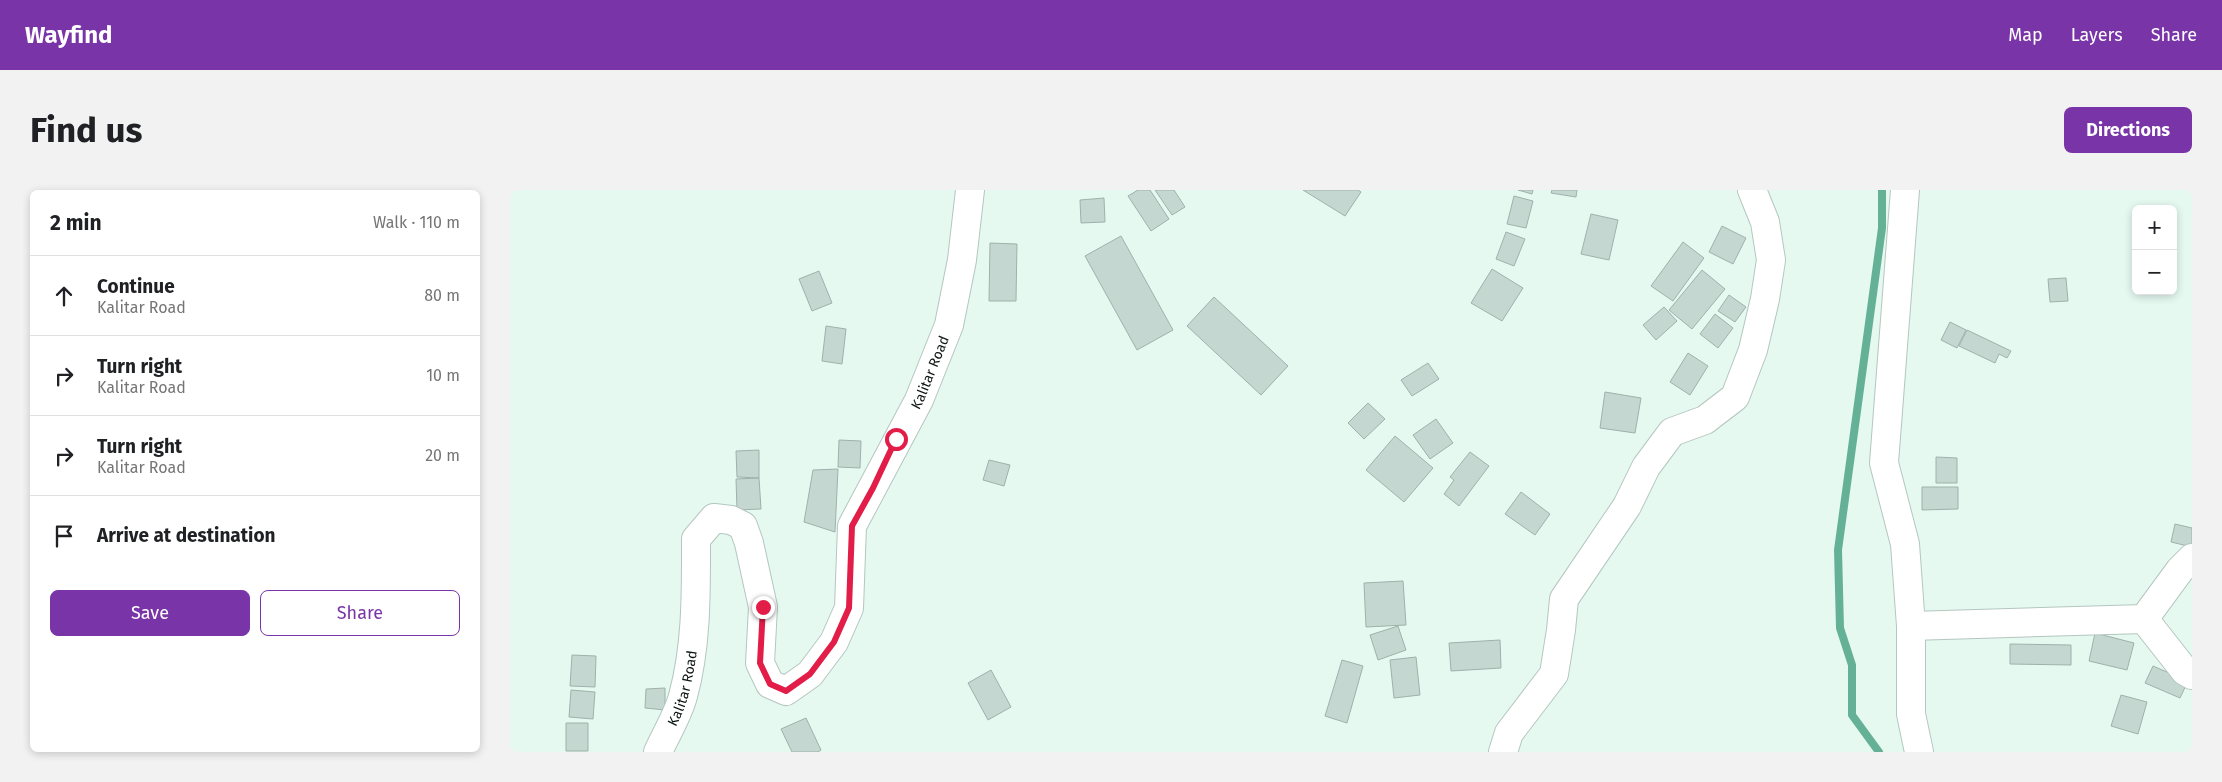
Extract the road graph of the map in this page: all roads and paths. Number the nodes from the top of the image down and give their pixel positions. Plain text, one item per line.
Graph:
1 (970, 190) edge
2 (1752, 190) edge
3 (1906, 190) edge
4 (2192, 558) edge
5 (2144, 619) junction
6 (1911, 626) junction
7 (2192, 675) edge
8 (658, 752) edge
9 (1502, 752) edge
10 (1919, 752) edge

1 - 8 street, Kalitar Road
2 - 9 street
3 - 6 street
4 - 5 street
5 - 6 street
5 - 7 street
6 - 10 street

